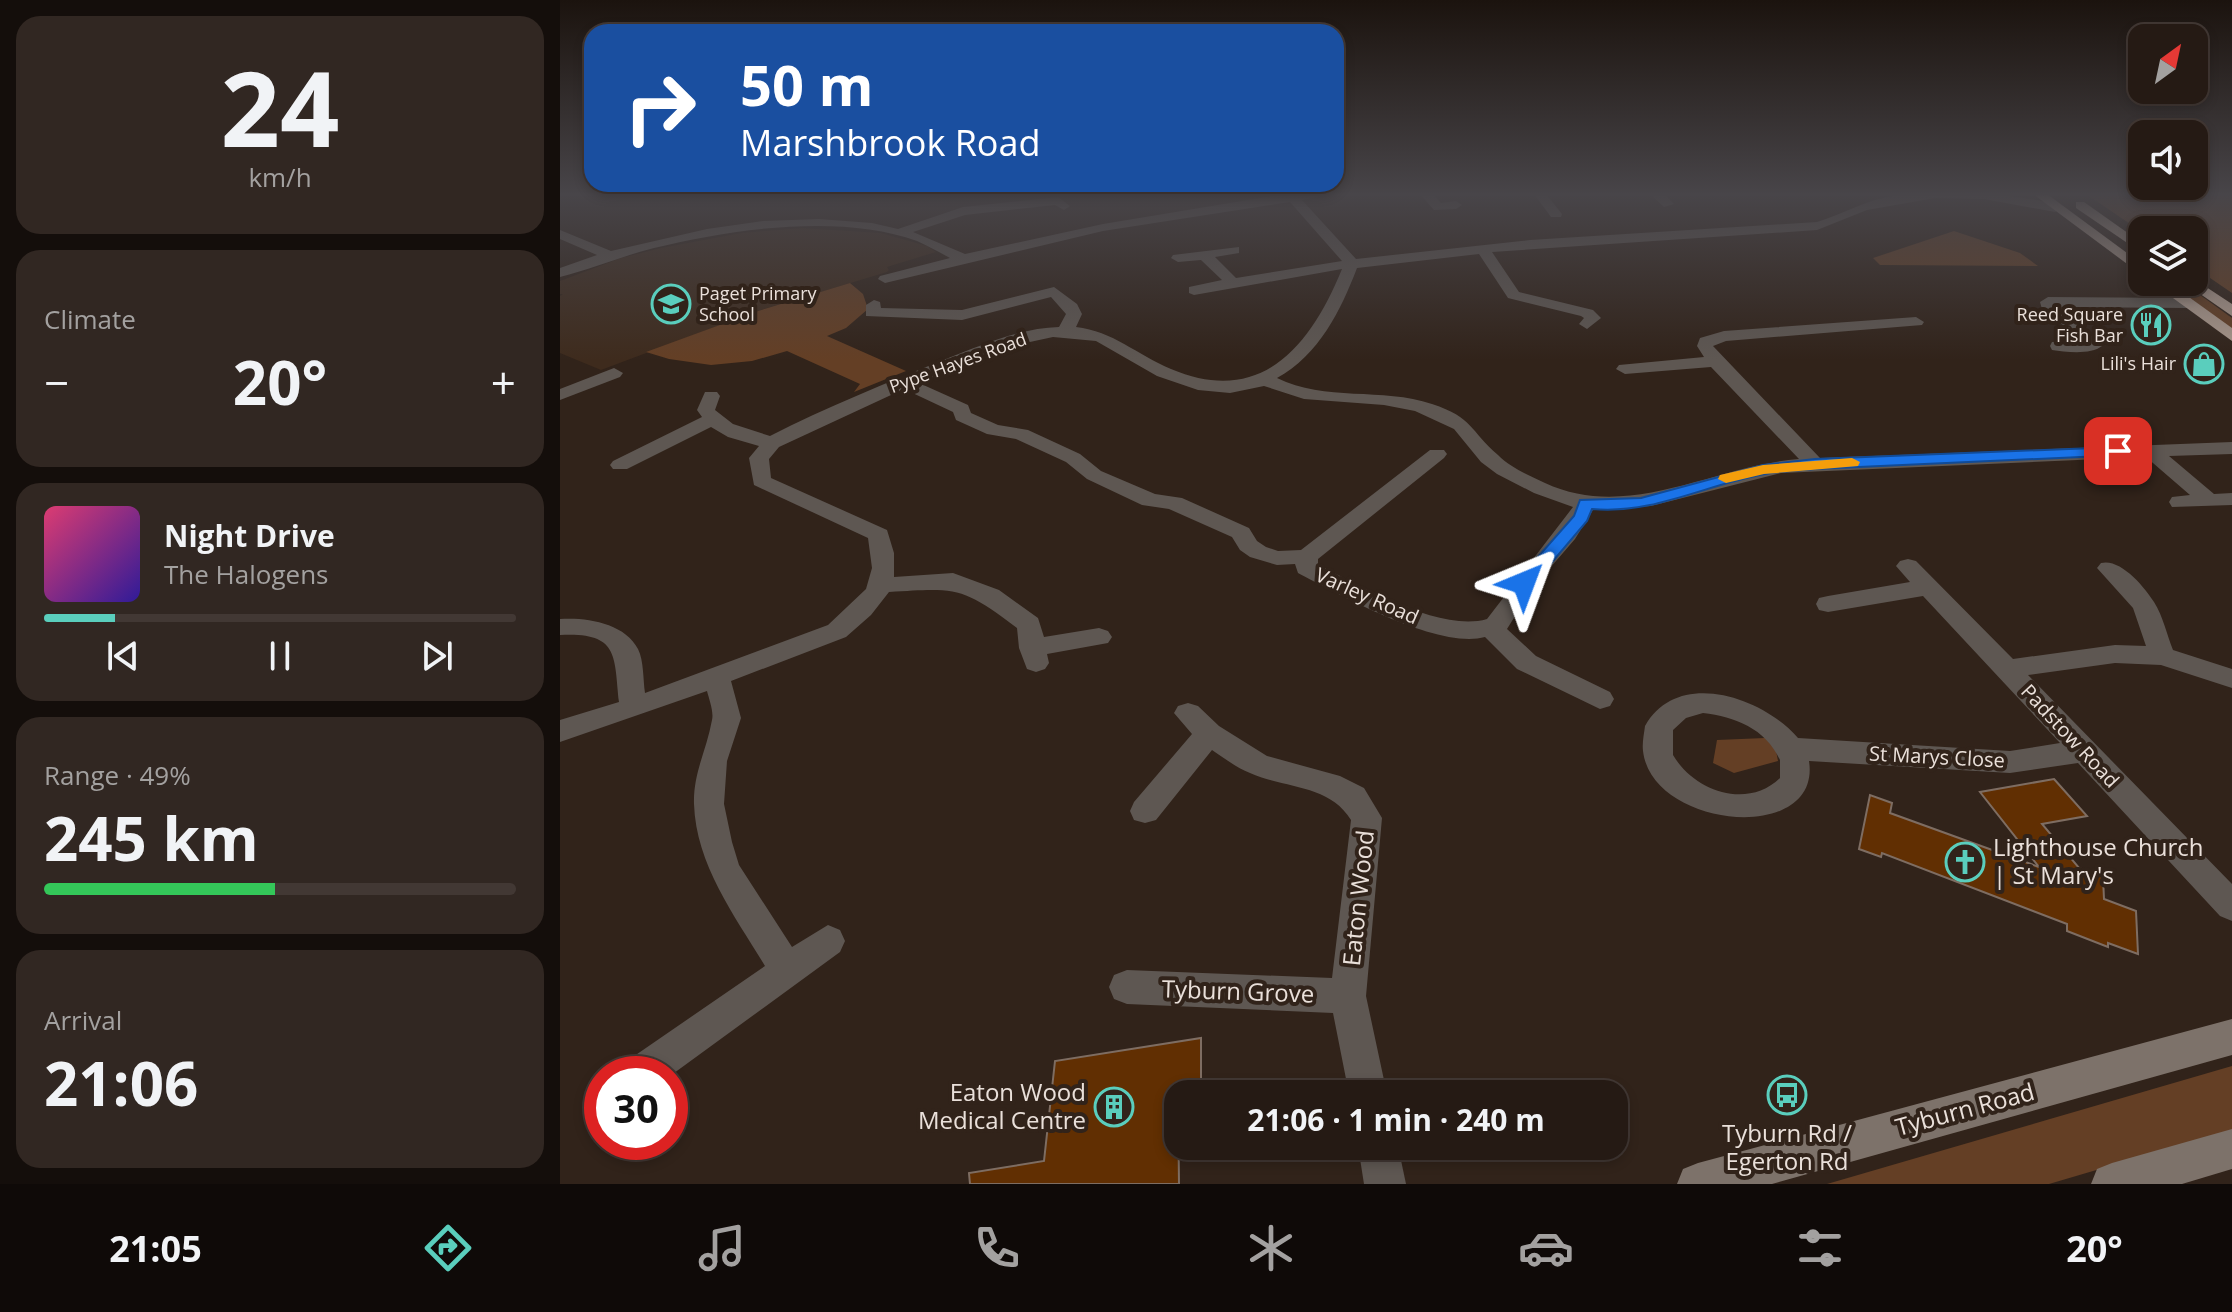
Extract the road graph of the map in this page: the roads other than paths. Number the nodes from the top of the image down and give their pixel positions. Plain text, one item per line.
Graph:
1 (595, 249) edge
2 (641, 249) edge
3 (947, 249) edge
4 (1003, 249) edge
5 (1340, 249) edge
6 (1480, 249) edge
7 (1482, 249) edge
8 (1234, 250) dead end
9 (1204, 255) junction
10 (610, 256) junction
11 (962, 258) junction
12 (1178, 258) dead end
13 (1352, 263) junction
14 (1308, 269) junction
15 (560, 273) edge
16 (885, 279) dead end
17 (1232, 282) junction
18 (1345, 283) junction
19 (1078, 286) dead end
20 (1194, 290) dead end
21 (1054, 292) junction
22 (2208, 294) edge
23 (2177, 296) edge
24 (2187, 303) junction
25 (2232, 311) edge
26 (870, 313) dead end
27 (1916, 322) dead end
28 (1587, 324) dead end
29 (1065, 332) junction
30 (2232, 336) edge
31 (2058, 346) dead end
32 (1715, 361) junction
33 (1625, 369) dead end
34 (614, 373) dead end
35 (1267, 380) junction
36 (903, 382) junction
37 (567, 388) edge
38 (711, 396) dead end
39 (711, 420) junction
40 (768, 448) junction
41 (2232, 448) edge
42 (2149, 450) junction
43 (1437, 454) dead end
44 (1815, 464) junction
45 (620, 465) dead end
46 (2232, 499) edge
47 (2209, 500) junction
48 (2180, 502) dead end
49 (1586, 503) junction
50 (1307, 557) junction
51 (1908, 566) dead end
52 (2109, 568) dead end
53 (883, 585) junction
54 (1929, 587) junction
55 (1828, 604) dead end
56 (560, 627) edge
57 (1492, 628) junction
58 (1099, 637) dead end
59 (2162, 656) junction
60 (2009, 669) junction
61 (717, 678) junction
62 (2232, 679) edge
63 (1600, 699) dead end
64 (633, 708) junction
65 (560, 731) edge
66 (1790, 749) junction
67 (2083, 751) junction
68 (1145, 811) dead end
69 (2232, 906) edge
70 (828, 941) dead end
71 (787, 971) junction
72 (1127, 987) dead end
73 (1348, 996) junction
74 (2232, 1037) edge
75 (666, 1056) edge
76 (1365, 1080) edge
77 (2232, 1149) edge
78 (1381, 1160) edge
79 (1385, 1184) edge
80 (1698, 1184) edge
81 (2112, 1184) edge

1 - 10 street
2 - 10 street
3 - 11 street
4 - 11 street
5 - 13 street
6 - 13 street
7 - 28 street
8 - 9 street
9 - 12 street
9 - 17 street
10 - 15 street
11 - 16 street
13 - 14 street
13 - 18 street, Pype Hayes Road
14 - 17 street
14 - 18 street
17 - 20 street
18 - 35 street, Pype Hayes Road
19 - 21 street
21 - 26 street
21 - 29 street
22 - 25 highway
23 - 24 highway
24 - 30 highway
24 - 31 street
27 - 32 street
29 - 35 street, Pype Hayes Road
29 - 36 street, Pype Hayes Road
32 - 33 street
32 - 44 street
34 - 37 street
35 - 49 street
36 - 40 street, Pype Hayes Road
36 - 50 street, Varley Road
38 - 39 street
39 - 40 street
39 - 45 street
40 - 53 street
41 - 42 street
42 - 44 street
42 - 47 street
43 - 50 street
44 - 49 street
46 - 47 street
47 - 48 street
49 - 57 street
50 - 57 street, Varley Road
51 - 54 street, Padstow Road
52 - 59 street
53 - 58 street
53 - 61 street
54 - 55 street
54 - 60 street, Padstow Road
56 - 64 street
57 - 63 street
59 - 60 street
59 - 62 street
60 - 67 street, Padstow Road
61 - 64 street
61 - 71 street
64 - 65 street
66 - 66 street
66 - 67 street, St Marys Close
67 - 69 street, Padstow Road
68 - 73 street, Eaton Wood
70 - 71 street
71 - 75 street
72 - 73 street, Tyburn Grove
73 - 76 street, Eaton Wood
74 - 80 main road, Tyburn Road
77 - 81 main road
78 - 79 street

